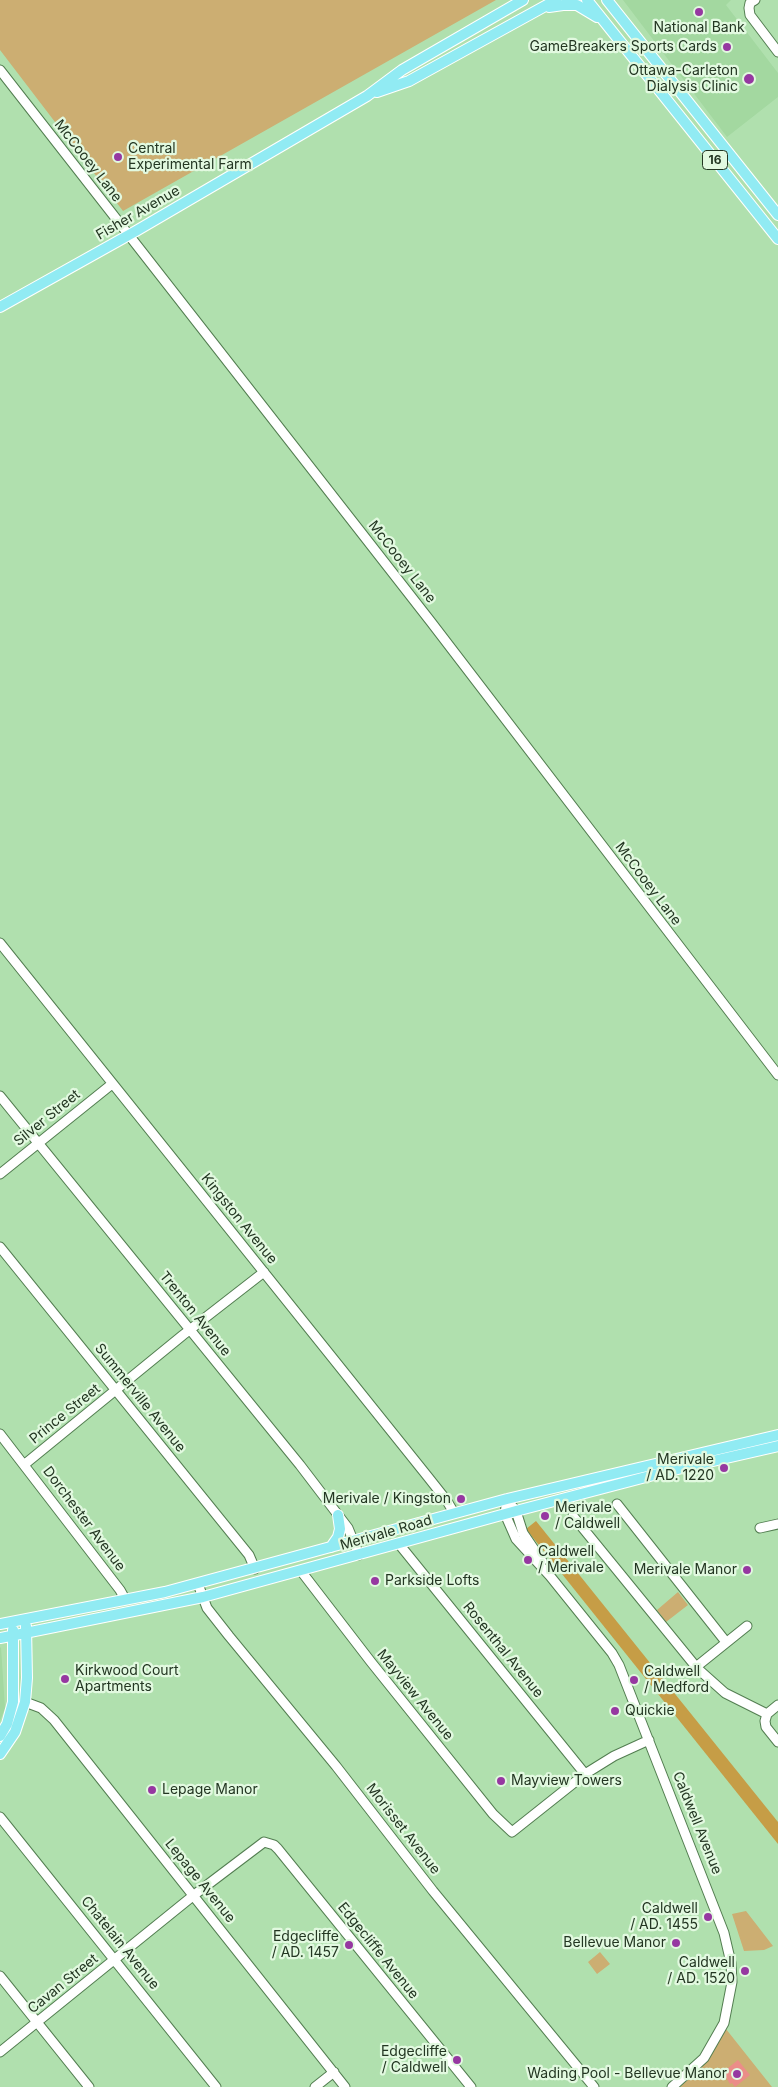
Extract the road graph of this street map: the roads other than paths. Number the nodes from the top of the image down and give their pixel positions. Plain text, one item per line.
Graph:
1 (524, 0) edge
2 (556, 0) edge
3 (587, 0) edge
4 (755, 0) edge
5 (611, 3) edge
6 (539, 9) junction
7 (604, 21) junction
8 (778, 52) edge
9 (0, 70) edge
10 (367, 96) junction
11 (778, 215) edge
12 (128, 235) junction
13 (778, 239) edge
14 (0, 307) edge
15 (0, 943) edge
16 (778, 1075) edge
17 (112, 1084) junction
18 (0, 1096) edge
19 (38, 1143) junction
20 (0, 1174) edge
21 (0, 1247) edge
22 (264, 1272) junction
23 (190, 1329) junction
24 (115, 1390) junction
25 (0, 1434) edge
26 (778, 1435) edge
27 (778, 1446) edge
28 (25, 1464) junction
29 (507, 1499) junction
30 (617, 1504) dead end
31 (516, 1511) junction
32 (454, 1514) junction
33 (505, 1514) junction
34 (338, 1515) junction
35 (573, 1516) dead end
36 (778, 1524) edge
37 (760, 1528) dead end
38 (354, 1541) junction
39 (399, 1544) junction
40 (331, 1548) junction
41 (359, 1555) junction
42 (255, 1569) junction
43 (301, 1571) junction
44 (550, 1576) junction
45 (198, 1584) junction
46 (203, 1597) junction
47 (125, 1599) junction
48 (26, 1619) junction
49 (13, 1622) junction
50 (0, 1624) edge
51 (746, 1626) dead end
52 (26, 1633) junction
53 (13, 1636) junction
54 (0, 1638) edge
55 (726, 1642) junction
56 (696, 1667) junction
57 (25, 1702) junction
58 (778, 1705) edge
59 (767, 1714) junction
60 (0, 1736) edge
61 (649, 1740) junction
62 (778, 1742) edge
63 (0, 1754) edge
64 (585, 1774) junction
65 (0, 1816) edge
66 (259, 1844) joint
67 (194, 1895) junction
68 (116, 1959) junction
69 (0, 1976) edge
70 (37, 2022) junction
71 (0, 2052) edge
72 (334, 2072) junction
73 (88, 2087) edge
74 (216, 2087) edge
75 (315, 2087) edge
76 (346, 2087) edge
77 (471, 2087) edge
78 (594, 2087) edge
79 (672, 2087) edge

1 - 10 main road, Fisher Avenue
2 - 6 main road, Fisher Avenue
3 - 7 main road, 16
4 - 8 street
5 - 11 main road, 16
6 - 7 main road
6 - 10 main road, Fisher Avenue
7 - 13 main road, 16
9 - 12 street, McCooey Lane
10 - 12 main road, Fisher Avenue
12 - 14 main road, Fisher Avenue
12 - 16 street, McCooey Lane
15 - 17 street, Kingston Avenue
17 - 19 street, Silver Street
17 - 22 street, Kingston Avenue
18 - 19 street, Trenton Avenue
19 - 20 street, Silver Street
19 - 23 street, Trenton Avenue
21 - 24 street, Summerville Avenue
22 - 23 street, Prince Street
22 - 32 street, Kingston Avenue
23 - 24 street, Prince Street
23 - 34 street, Trenton Avenue
24 - 28 street, Prince Street
24 - 42 street, Summerville Avenue
25 - 28 street, Dorchester Avenue
26 - 29 main road, Merivale Road
27 - 31 main road, Merivale Road
28 - 47 street, Dorchester Avenue
29 - 31 street, Caldwell Avenue
29 - 32 main road, Merivale Road
29 - 33 street
30 - 55 street
31 - 33 main road, Merivale Road
31 - 44 street, Caldwell Avenue
32 - 38 main road, Merivale Road
33 - 39 main road, Merivale Road
33 - 44 street, Caldwell Avenue
34 - 38 street, Trenton Avenue
34 - 40 main road
35 - 56 street
36 - 37 street
38 - 40 main road, Merivale Road
38 - 41 street, Trenton Avenue
39 - 41 main road, Merivale Road
39 - 64 street, Rosenthal Avenue
40 - 42 main road, Merivale Road
41 - 43 main road, Merivale Road
42 - 45 main road, Merivale Road
42 - 46 main road
43 - 46 main road, Merivale Road
43 - 64 street, Mayview Avenue
44 - 61 street, Caldwell Avenue
45 - 46 street, Morisset Avenue
45 - 47 main road, Merivale Road
46 - 52 main road, Merivale Road
46 - 78 street, Morisset Avenue
47 - 48 main road, Merivale Road
48 - 49 main road, Merivale Road
48 - 52 main road
49 - 50 main road, Merivale Road
49 - 53 main road
51 - 55 street
52 - 53 main road, Merivale Road
52 - 57 main road
53 - 54 main road, Merivale Road
53 - 60 main road
55 - 56 street
56 - 59 street
57 - 63 main road
57 - 67 street, Lepage Avenue
58 - 59 street
59 - 62 street
61 - 64 street
61 - 79 street, Caldwell Avenue
65 - 68 street, Chatelain Avenue
66 - 67 street, Cavan Street
66 - 77 street, Edgecliffe Avenue
67 - 68 street, Cavan Street
67 - 72 street, Lepage Avenue
68 - 70 street, Cavan Street
68 - 74 street, Chatelain Avenue
69 - 70 street
70 - 71 street, Cavan Street
70 - 73 street
72 - 75 street
72 - 76 street, Lepage Avenue

